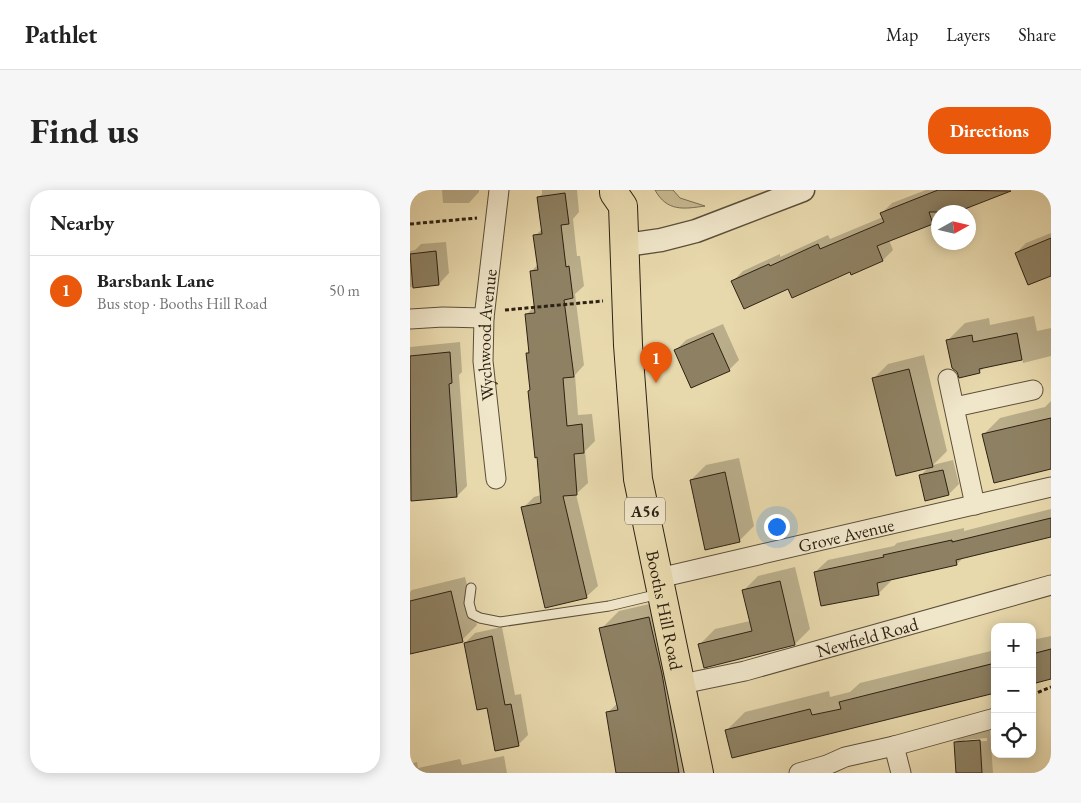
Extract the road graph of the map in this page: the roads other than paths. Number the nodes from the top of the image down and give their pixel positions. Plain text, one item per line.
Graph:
1 (499, 190) edge
2 (798, 191) edge
3 (623, 195) edge
4 (626, 245) junction
5 (484, 318) junction
6 (410, 319) edge
7 (948, 379) dead end
8 (1033, 390) dead end
9 (955, 406) junction
10 (496, 479) dead end
11 (1051, 487) edge
12 (975, 505) junction
13 (1051, 585) edge
14 (660, 586) junction
15 (471, 588) dead end
16 (682, 684) junction
17 (991, 719) edge
18 (894, 746) junction
19 (828, 769) edge
20 (700, 773) edge
21 (799, 773) edge
22 (902, 773) edge

1 - 5 street, Wychwood Avenue
2 - 4 street
3 - 4 main road, Booths Hill Road / A56
4 - 14 main road, Booths Hill Road / A56
5 - 6 street
5 - 10 street, Wychwood Avenue
7 - 9 street
8 - 9 street
9 - 12 street
11 - 12 street, Grove Avenue
12 - 14 street, Grove Avenue
13 - 16 street, Newfield Road
14 - 15 lane
14 - 16 main road, Booths Hill Road / A56
16 - 20 main road, Booths Hill Road / A56
17 - 18 street
18 - 19 street
18 - 22 street
19 - 21 street

